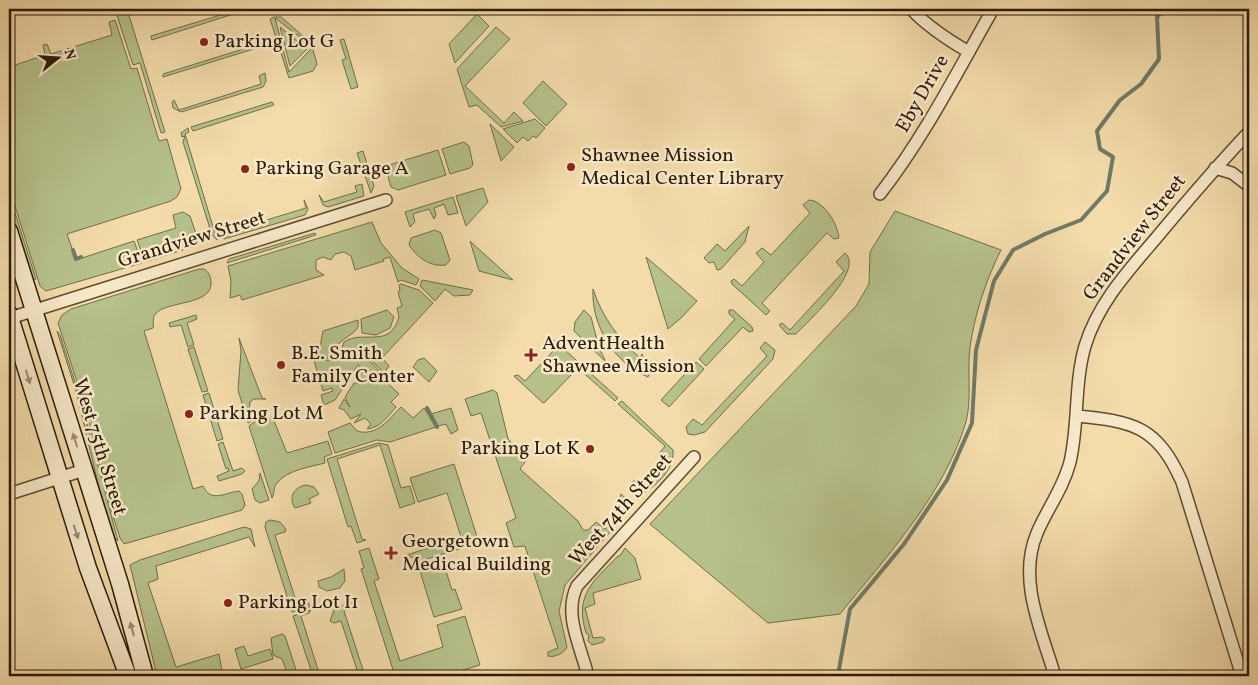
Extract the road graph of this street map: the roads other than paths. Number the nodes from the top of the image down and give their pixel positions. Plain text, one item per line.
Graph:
1 (911, 9) edge
2 (993, 9) edge
3 (969, 52) junction
4 (1249, 132) edge
5 (1216, 168) junction
6 (1249, 186) edge
7 (880, 194) dead end
8 (386, 200) dead end
9 (9, 232) edge
10 (35, 311) junction
11 (9, 316) edge
12 (1076, 416) junction
13 (694, 458) dead end
14 (84, 470) junction
15 (59, 479) junction
16 (9, 494) edge
17 (128, 676) edge
18 (145, 676) edge
19 (588, 676) edge
20 (1055, 676) edge
21 (1242, 676) edge

1 - 3 street
2 - 3 street, Eby Drive
3 - 7 street, Eby Drive
4 - 5 street, Grandview Street
5 - 6 street
5 - 12 street, Grandview Street
8 - 10 street, Grandview Street
9 - 10 main road, West 75th Street
10 - 11 street, Grandview Street
14 -> 10 main road, West 75th Street
11 -> 15 main road
12 - 20 street, Grandview Street
12 - 21 street
13 - 19 street, West 74th Street
14 - 15 street
18 -> 14 main road, West 75th Street
15 - 16 street
15 -> 17 main road

